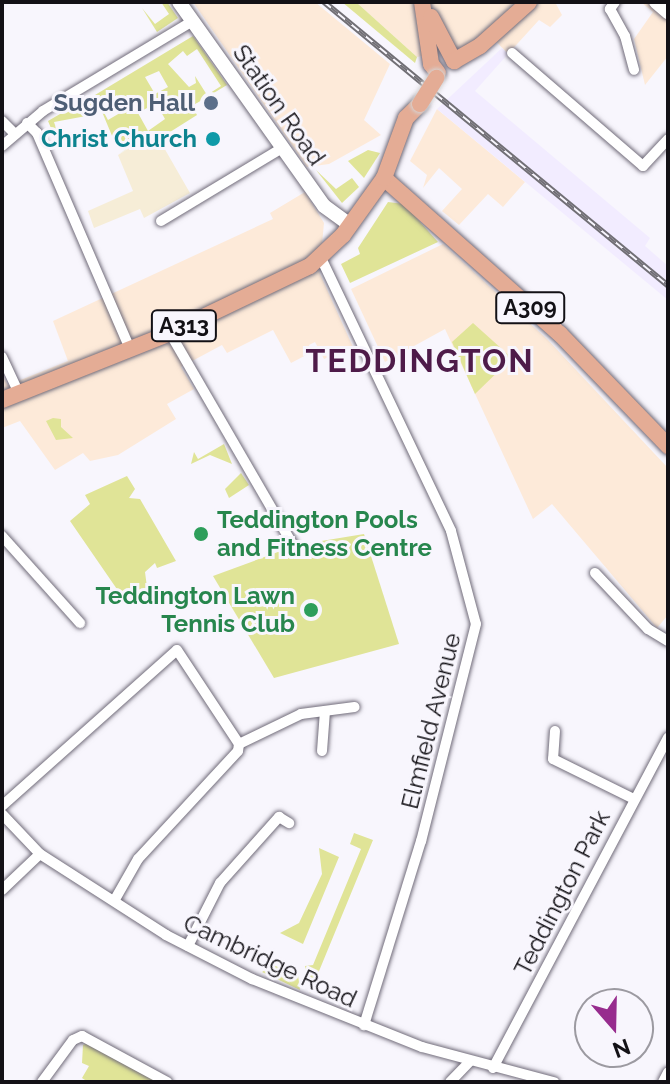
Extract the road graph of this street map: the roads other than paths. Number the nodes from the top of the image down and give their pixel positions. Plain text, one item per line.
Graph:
1 (179, 2) edge
2 (424, 2) edge
3 (529, 2) edge
4 (615, 2) edge
5 (656, 2) edge
6 (668, 12) edge
7 (193, 21) junction
8 (512, 53) dead end
9 (439, 62) junction
10 (634, 70) dead end
11 (2, 121) edge
12 (27, 123) junction
13 (15, 134) junction
14 (668, 139) edge
15 (2, 146) edge
16 (282, 148) junction
17 (384, 178) junction
18 (161, 221) dead end
19 (350, 225) junction
20 (321, 258) junction
21 (170, 333) junction
22 (130, 349) junction
23 (2, 357) edge
24 (19, 393) junction
25 (2, 400) edge
26 (668, 446) edge
27 (2, 536) edge
28 (293, 545) dead end
29 (595, 573) dead end
30 (80, 623) dead end
31 (668, 641) edge
32 (355, 707) dead end
33 (325, 711) junction
34 (555, 731) dead end
35 (668, 737) edge
36 (239, 744) junction
37 (322, 751) dead end
38 (634, 799) junction
39 (2, 806) edge
40 (2, 814) edge
41 (289, 823) dead end
42 (40, 854) junction
43 (2, 890) edge
44 (114, 901) junction
45 (188, 946) junction
46 (364, 1025) junction
47 (469, 1062) junction
48 (493, 1068) junction
49 (668, 1072) edge
50 (42, 1082) edge
51 (167, 1082) edge
52 (450, 1082) edge
53 (554, 1082) edge
54 (663, 1082) edge

1 - 7 main road, Station Road
2 - 9 main road
3 - 9 main road, A313
4 - 10 street
5 - 6 main road
7 - 12 street
7 - 16 main road, Station Road
8 - 14 street
9 - 17 main road, A313, bridge
11 - 13 street
12 - 13 street
12 - 22 street
13 - 15 street
16 - 18 street
16 - 19 main road, Station Road
17 - 19 main road, A313
17 - 26 main road, A309
19 - 20 main road, A313
20 - 21 main road, A313
20 - 46 street, Elmfield Avenue
21 - 22 main road, A313
21 - 28 street
22 - 24 main road, A313
23 - 24 street
24 - 25 main road, A313
27 - 30 street
29 - 31 street
32 - 33 street
33 - 36 street
33 - 37 street
34 - 38 street
35 - 38 street, Teddington Park
36 - 39 street
36 - 44 street
38 - 48 street, Teddington Park
40 - 42 street, Cambridge Road
41 - 45 street
42 - 43 street
42 - 44 street, Cambridge Road
44 - 45 street, Cambridge Road
45 - 46 street, Cambridge Road
46 - 47 street, Cambridge Road
47 - 48 street, Cambridge Road
47 - 52 street
48 - 53 street, Cambridge Road
49 - 54 street
50 - 51 street

